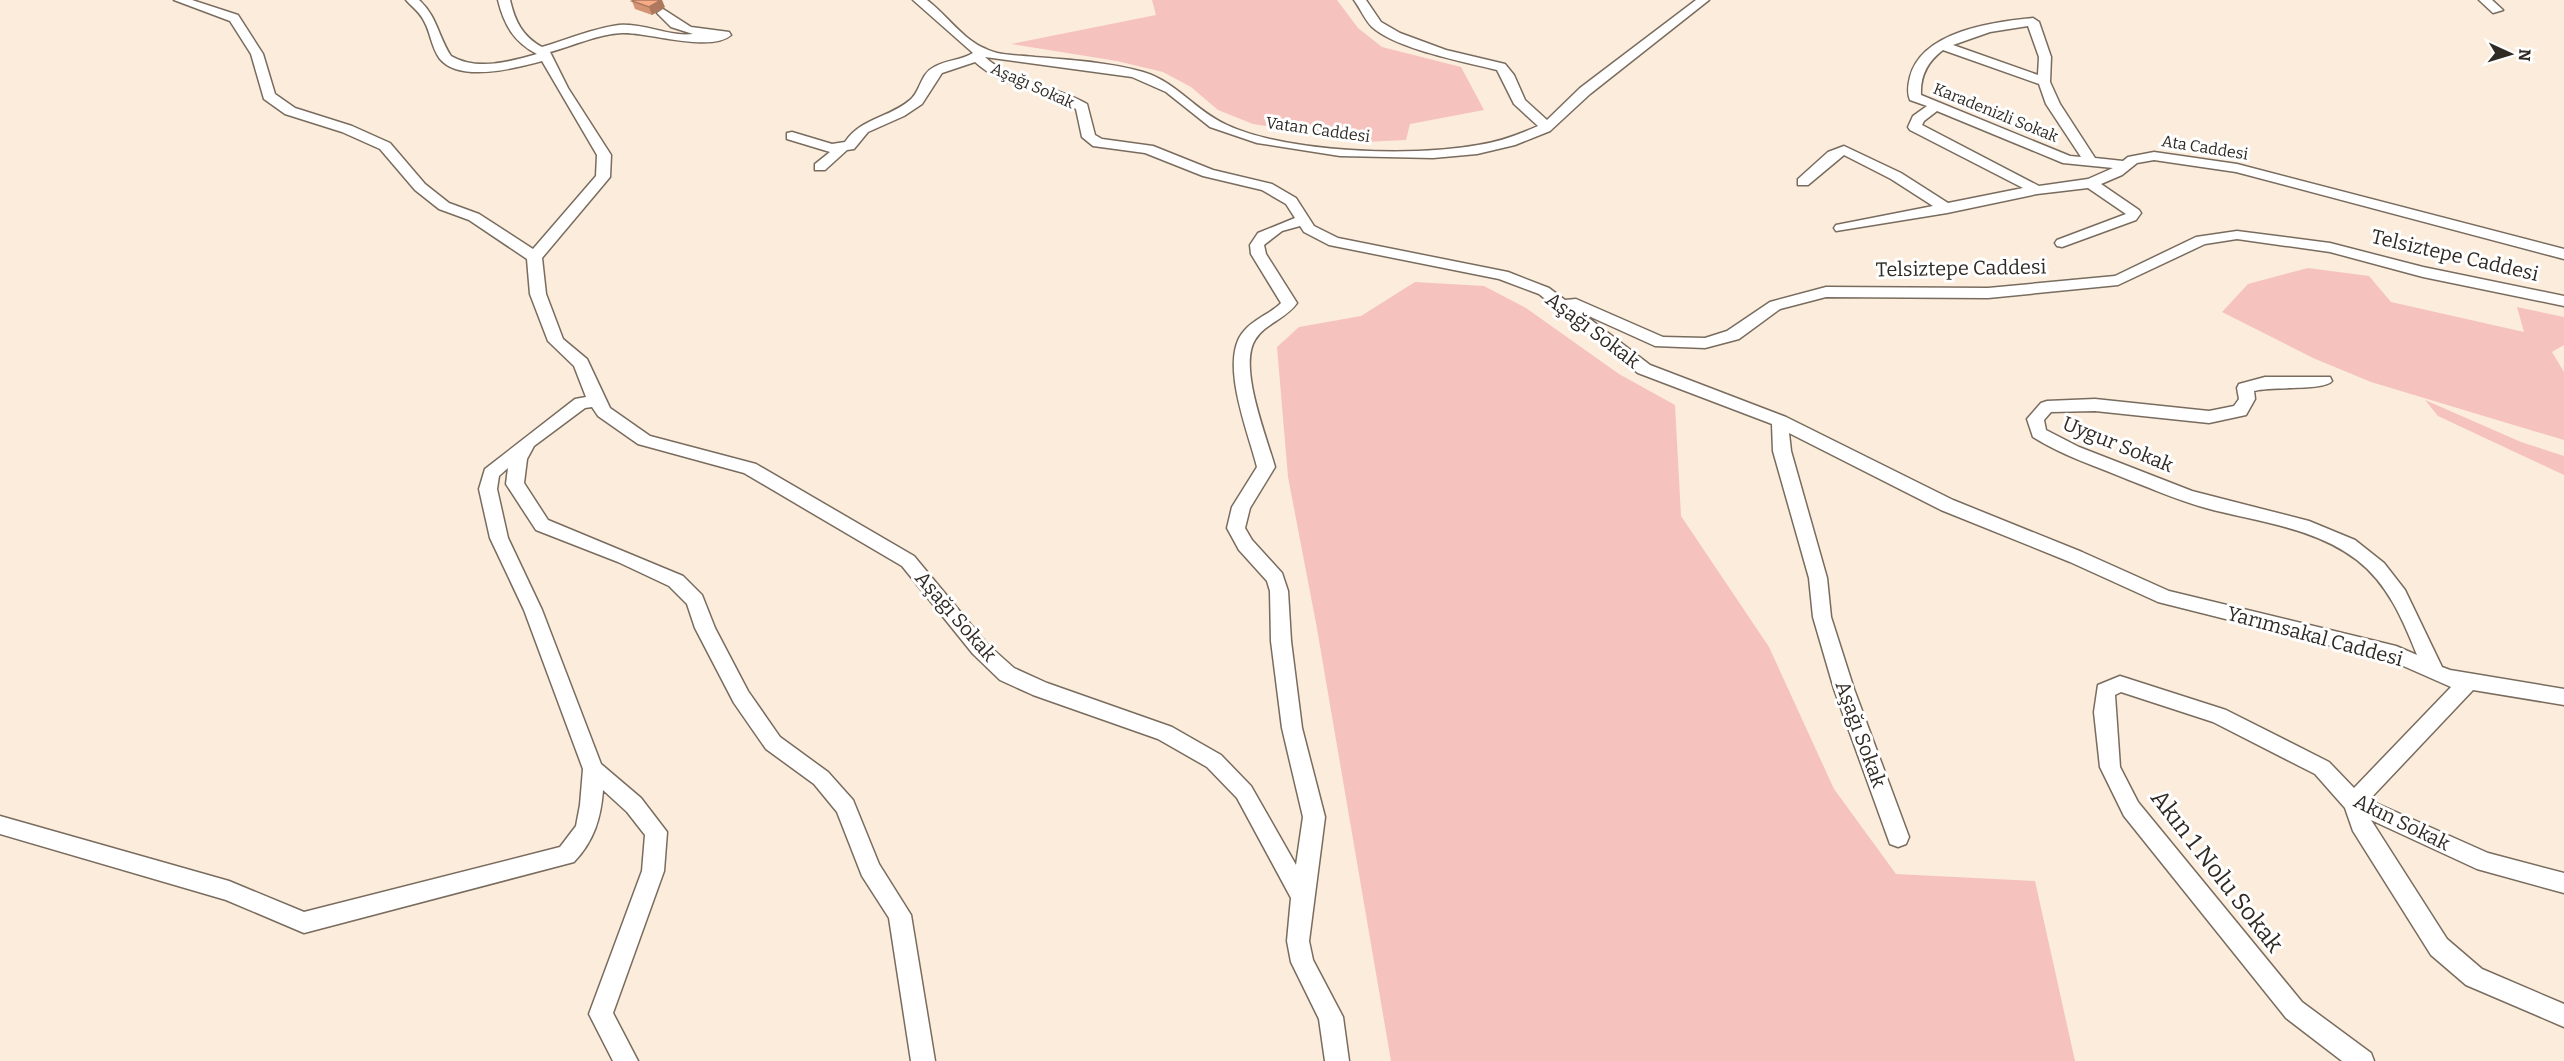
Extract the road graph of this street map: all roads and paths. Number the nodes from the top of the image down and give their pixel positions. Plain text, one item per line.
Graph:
1 (180, 0) edge
2 (412, 0) edge
3 (504, 0) edge
4 (919, 0) edge
5 (1359, 0) edge
6 (1703, 0) edge
7 (2485, 0) edge
8 (2497, 10) dead end
9 (663, 13) dead end
10 (1941, 45) junction
11 (543, 54) junction
12 (979, 54) junction
13 (2044, 82) junction
14 (1937, 105) junction
15 (1546, 127) junction
16 (792, 136) dead end
17 (841, 148) junction
18 (2091, 162) junction
19 (2126, 165) junction
20 (820, 167) dead end
21 (1803, 182) dead end
22 (2091, 183) junction
23 (2037, 190) junction
24 (1947, 209) junction
25 (1303, 220) junction
26 (1841, 228) dead end
27 (2062, 243) dead end
28 (2564, 254) edge
29 (534, 257) junction
30 (1544, 291) junction
31 (2564, 301) edge
32 (2324, 381) dead end
33 (596, 400) junction
34 (1780, 421) junction
35 (528, 442) junction
36 (2105, 570) joint
37 (2434, 672) junction
38 (2469, 681) junction
39 (2120, 684) joint
40 (2564, 697) edge
41 (593, 769) junction
42 (2354, 803) junction
43 (0, 825) edge
44 (1898, 837) dead end
45 (2564, 883) edge
46 (1302, 897) junction
47 (2564, 1016) edge
48 (626, 1061) edge
49 (923, 1061) edge
50 (1337, 1061) edge
51 (2362, 1061) edge

1 - 29 street
2 - 11 street
3 - 11 street
4 - 12 street, Vatan Caddesi
5 - 15 street
6 - 15 street, Vatan Caddesi
7 - 8 street
9 - 11 street
10 - 13 street
10 - 13 street
10 - 14 street, Karadenizli Sokak
11 - 29 street
12 - 15 street, Vatan Caddesi
12 - 17 street
12 - 25 street, Aşağı Sokak
13 - 18 street
14 - 18 street, Karadenizli Sokak
14 - 23 street
16 - 17 street
17 - 20 street
18 - 19 street, Karadenizli Sokak
19 - 22 street, Ata Caddesi
19 - 28 street, Ata Caddesi
21 - 24 street
22 - 23 street, Ata Caddesi
22 - 27 street
23 - 24 street, Ata Caddesi
24 - 26 street, Ata Caddesi
25 - 30 street, Aşağı Sokak
25 - 46 street
29 - 33 street
30 - 31 street, Telsiztepe Caddesi
30 - 34 street, Aşağı Sokak
32 - 37 street, Uygur Sokak
33 - 35 street
33 - 46 street, Aşağı Sokak
34 - 36 street, Aşağı Sokak
34 - 44 street, Aşağı Sokak
35 - 41 street
35 - 49 street
36 - 37 street, Yarımsakal Caddesi
37 - 38 street, Yarımsakal Caddesi
38 - 40 street, Yarımsakal Caddesi
38 - 42 street
39 - 42 street, Akın Sokak
39 - 51 street, Akın 1 Nolu Sokak
41 - 43 street
41 - 48 street
42 - 45 street, Akın Sokak
42 - 47 street
46 - 50 street

